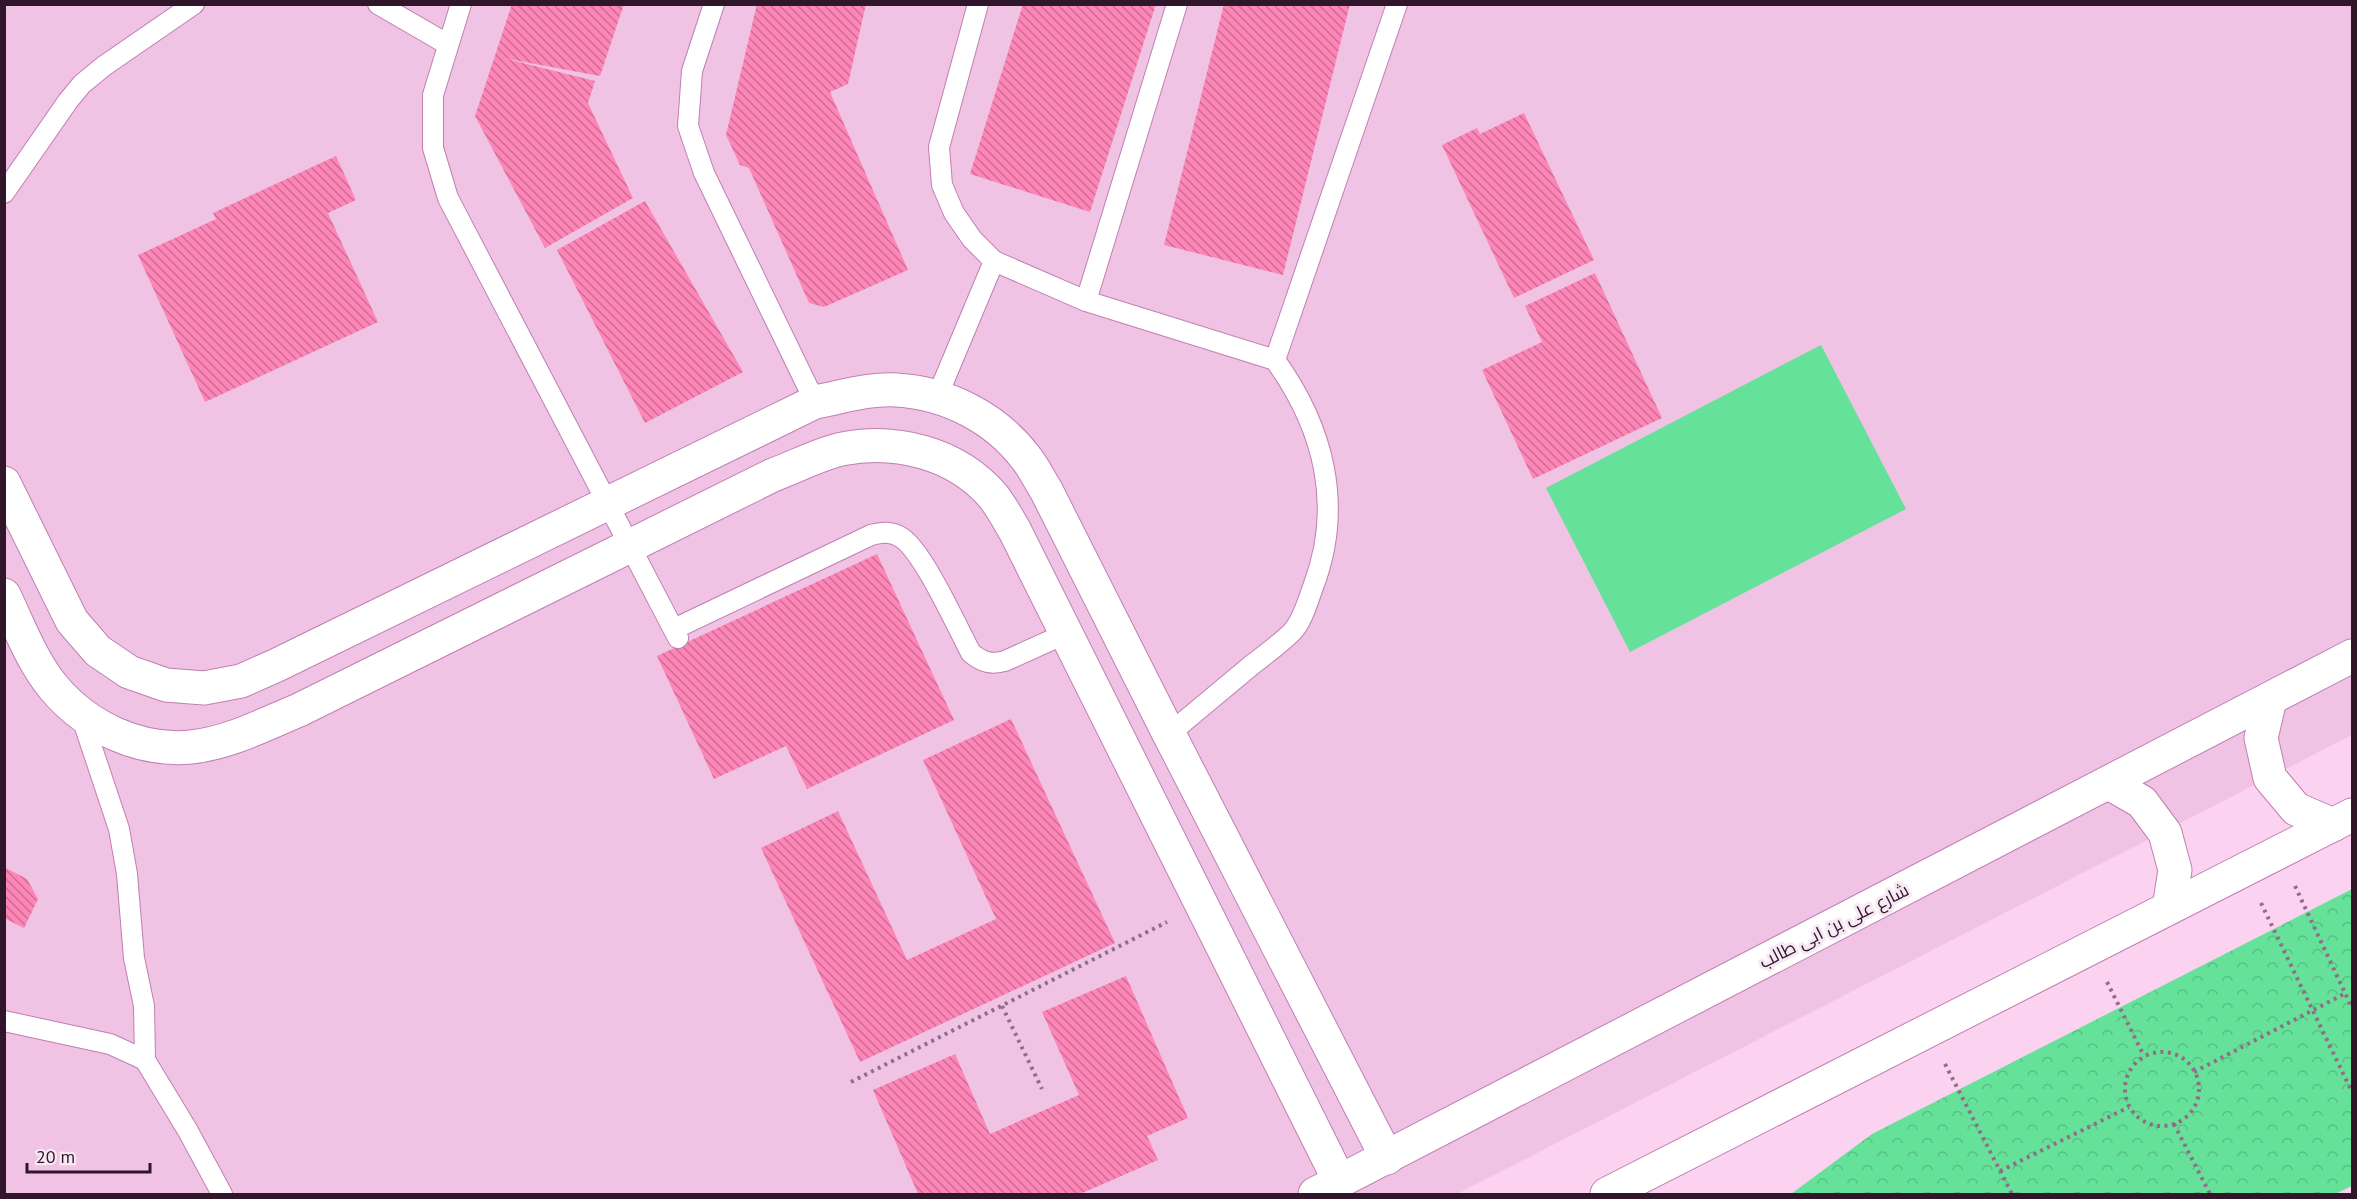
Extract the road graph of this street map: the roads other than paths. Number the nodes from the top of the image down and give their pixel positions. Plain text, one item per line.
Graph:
1 (194, 4) edge
2 (378, 4) edge
3 (461, 4) edge
4 (714, 4) edge
5 (978, 4) edge
6 (1177, 4) edge
7 (1397, 4) edge
8 (447, 45) junction
9 (4, 193) edge
10 (994, 261) junction
11 (1086, 301) junction
12 (1275, 360) junction
13 (937, 397) junction
14 (816, 402) junction
15 (4, 483) edge
16 (607, 502) junction
17 (630, 545) junction
18 (4, 595) edge
19 (1067, 633) junction
20 (2352, 656) edge
21 (2270, 699) junction
22 (81, 714) junction
23 (1169, 734) junction
24 (2109, 783) junction
25 (2343, 820) edge
26 (2169, 908) junction
27 (4, 1022) edge
28 (145, 1060) junction
29 (1387, 1158) junction
30 (1327, 1188) edge
31 (222, 1194) edge
32 (1607, 1194) edge

1 - 9 lane
2 - 8 lane
3 - 8 lane
4 - 14 lane
5 - 10 lane
6 - 11 lane
7 - 12 lane
8 - 16 lane
10 - 11 lane
10 - 13 lane
11 - 12 lane
12 - 23 lane
13 - 14 street
13 - 23 street
14 - 16 street
15 - 16 street
16 - 17 lane
17 - 19 street
17 - 19 lane
17 - 22 street
18 - 22 street
19 - 30 street
20 - 21 street, شارع على بن ابى طالب
21 - 24 street, شارع على بن ابى طالب
21 - 25 street
22 - 28 lane
23 - 29 street
24 - 26 street
24 - 29 street, شارع على بن ابى طالب
25 - 26 street
26 - 32 street
27 - 28 lane
28 - 31 lane
29 - 30 street, شارع على بن ابى طالب

